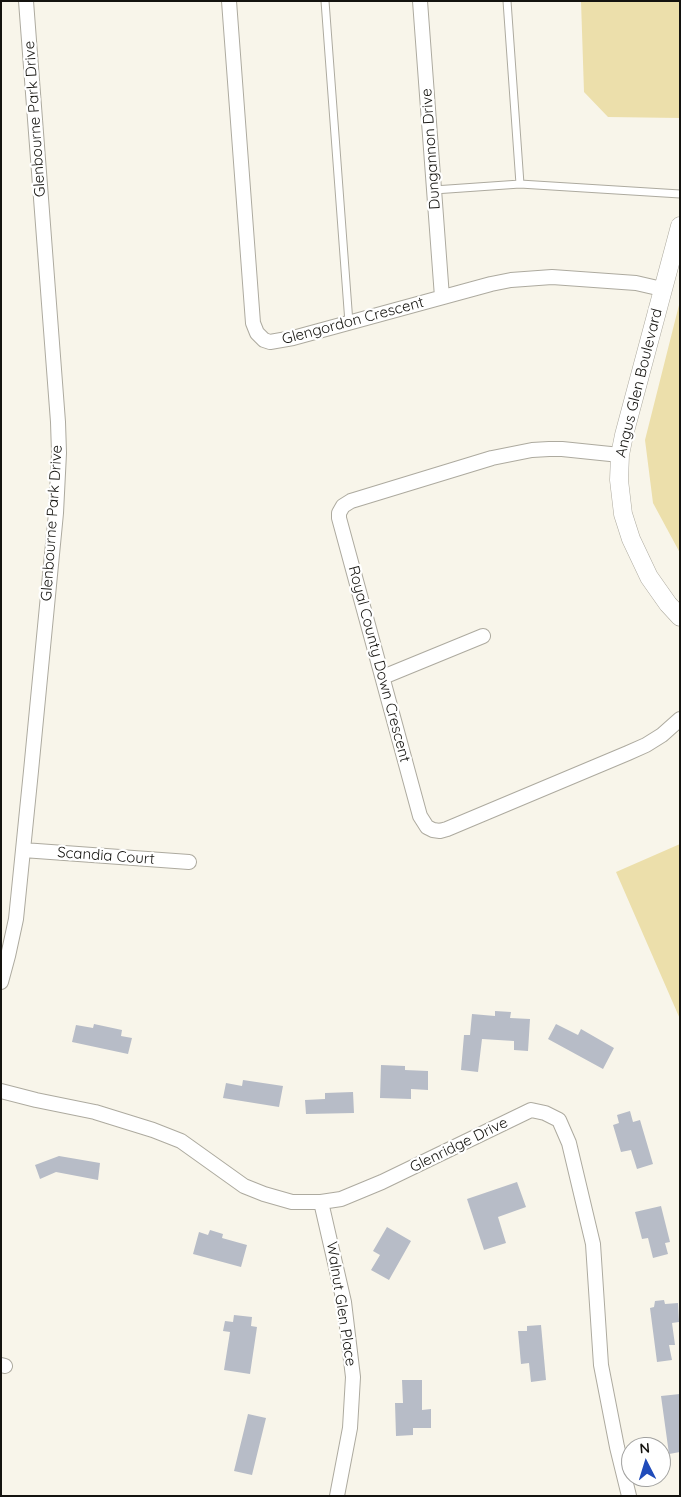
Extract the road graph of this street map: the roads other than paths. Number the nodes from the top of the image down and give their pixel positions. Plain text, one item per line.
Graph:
1 (26, 1) edge
2 (229, 1) edge
3 (325, 1) edge
4 (420, 1) edge
5 (507, 1) edge
6 (520, 184) junction
7 (434, 190) junction
8 (680, 194) edge
9 (680, 226) edge
10 (662, 289) junction
11 (442, 297) junction
12 (349, 323) junction
13 (620, 454) junction
14 (680, 618) edge
15 (483, 636) dead end
16 (383, 678) junction
17 (680, 720) edge
18 (23, 850) junction
19 (189, 862) dead end
20 (1, 982) edge
21 (1, 1091) edge
22 (321, 1202) junction
23 (337, 1496) edge
24 (629, 1496) edge

1 - 18 street, Glenbourne Park Drive
2 - 12 street, Glengordon Crescent
3 - 12 lane
4 - 7 street, Dungannon Drive
5 - 6 lane
6 - 7 lane
6 - 8 lane
7 - 11 street, Dungannon Drive
9 - 10 street, Angus Glen Boulevard
10 - 11 street, Glengordon Crescent
10 - 13 street, Angus Glen Boulevard
11 - 12 street, Glengordon Crescent
13 - 14 street, Angus Glen Boulevard
13 - 16 street, Royal County Down Crescent
15 - 16 street
16 - 17 street, Royal County Down Crescent
18 - 19 street, Scandia Court
18 - 20 street, Glenbourne Park Drive
21 - 22 street, Glenridge Drive
22 - 23 street, Walnut Glen Place
22 - 24 street, Glenridge Drive

